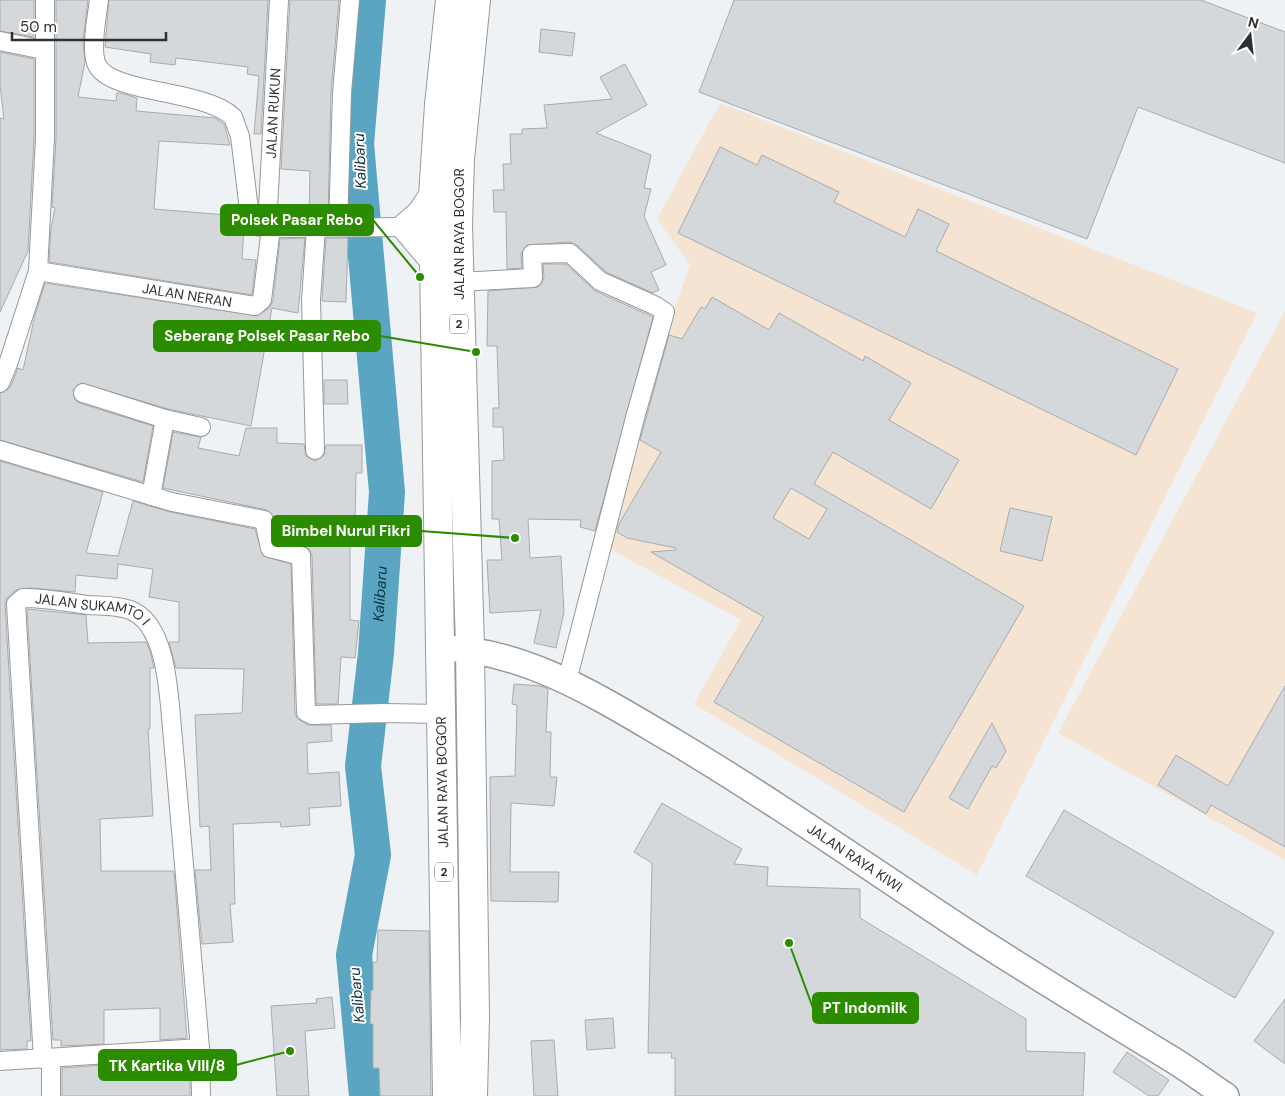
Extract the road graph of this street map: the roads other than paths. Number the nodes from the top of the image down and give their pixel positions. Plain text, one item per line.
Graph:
1 (45, 0) edge
2 (99, 0) edge
3 (280, 0) edge
4 (350, 0) edge
5 (450, 0) edge
6 (476, 0) edge
7 (0, 41) edge
8 (44, 50) junction
9 (433, 196) junction
10 (446, 226) junction
11 (346, 227) junction
12 (269, 228) junction
13 (316, 228) junction
14 (394, 228) junction
15 (434, 259) junction
16 (38, 271) junction
17 (458, 282) junction
18 (0, 383) edge
19 (83, 393) dead end
20 (165, 419) junction
21 (200, 427) dead end
22 (0, 450) edge
23 (314, 450) dead end
24 (151, 496) junction
25 (440, 648) junction
26 (470, 648) junction
27 (567, 681) junction
28 (440, 714) junction
29 (200, 1048) junction
30 (47, 1059) junction
31 (0, 1061) edge
32 (52, 1096) edge
33 (200, 1096) edge
34 (447, 1096) edge
35 (473, 1096) edge
36 (1226, 1096) edge

1 - 8 street
2 - 12 street
3 - 12 street, JALAN RUKUN
4 - 11 street
5 - 9 highway, JALAN RAYA BOGOR / 2
6 - 10 highway, JALAN RAYA BOGOR / 2
7 - 8 street
8 - 16 street
9 - 10 highway, JALAN RAYA BOGOR / 2
9 - 14 highway
10 - 14 street
10 - 15 highway, JALAN RAYA BOGOR / 2
10 - 17 highway, JALAN RAYA BOGOR / 2
11 - 13 street
11 - 14 street
12 - 13 street
12 - 16 street, JALAN NERAN
13 - 23 street
14 - 15 highway
15 - 25 highway, JALAN RAYA BOGOR / 2
16 - 18 street
17 - 26 highway, JALAN RAYA BOGOR / 2
17 - 27 street
19 - 20 street
20 - 21 street
20 - 24 street
22 - 24 street
24 - 28 street
25 - 26 street
25 - 28 highway, JALAN RAYA BOGOR / 2
26 - 27 street, JALAN RAYA KIWI
26 - 35 highway, JALAN RAYA BOGOR / 2
27 - 36 street, JALAN RAYA KIWI
28 - 34 highway, JALAN RAYA BOGOR / 2
29 - 30 street
29 - 30 street, JALAN SUKAMTO I
29 - 33 street, JALAN SUKAMTO I
30 - 31 street
30 - 32 street

